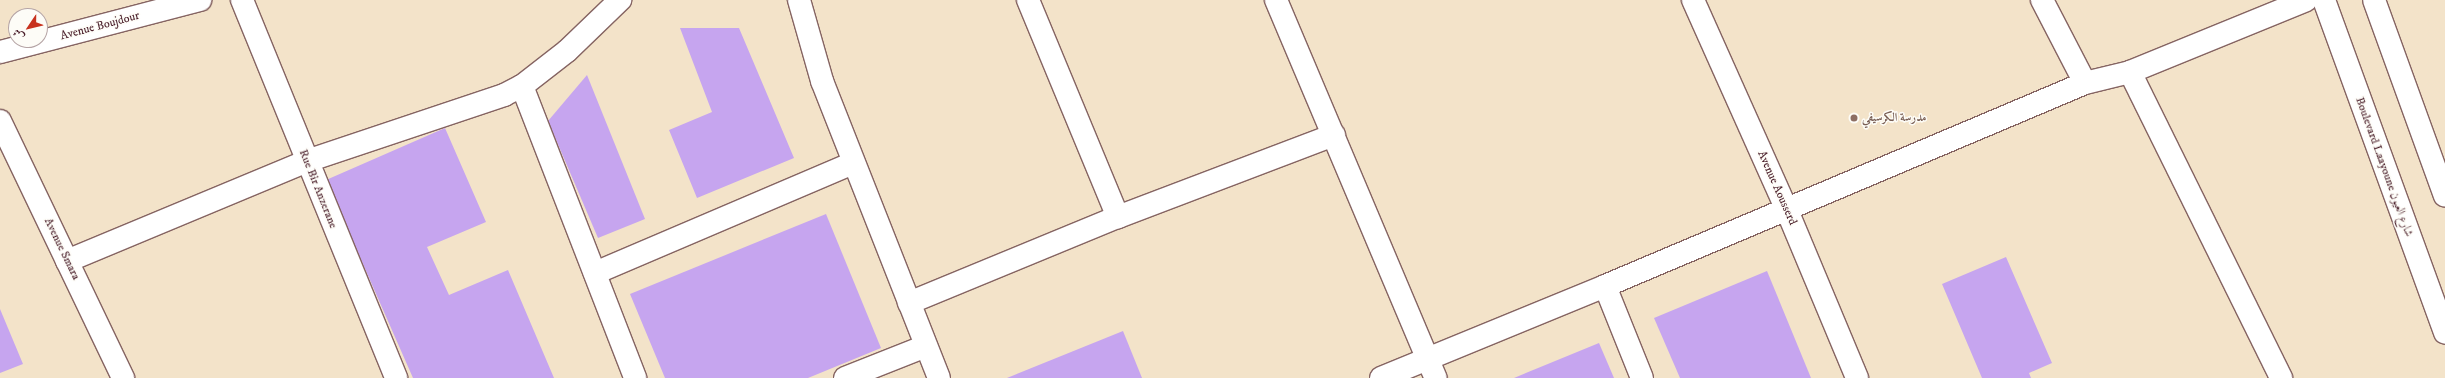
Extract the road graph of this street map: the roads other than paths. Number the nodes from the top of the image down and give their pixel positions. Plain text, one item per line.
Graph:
1 (200, 0) edge
2 (242, 0) edge
3 (620, 0) edge
4 (799, 0) edge
5 (1028, 0) edge
6 (1276, 0) edge
7 (1693, 0) edge
8 (2042, 0) edge
9 (2306, 0) edge
10 (2324, 0) edge
11 (2374, 0) edge
12 (0, 52) edge
13 (2130, 72) junction
14 (2085, 83) junction
15 (522, 86) junction
16 (0, 121) edge
17 (1334, 135) junction
18 (307, 161) junction
19 (853, 163) junction
20 (2445, 196) edge
21 (1786, 208) junction
22 (1118, 217) junction
23 (68, 261) junction
24 (595, 273) junction
25 (1605, 286) junction
26 (909, 303) junction
27 (2445, 333) edge
28 (926, 346) junction
29 (1432, 368) edge
30 (123, 378) edge
31 (396, 378) edge
32 (635, 378) edge
33 (845, 378) edge
34 (939, 378) edge
35 (1381, 378) edge
36 (1642, 378) edge
37 (1857, 378) edge
38 (2281, 378) edge

1 - 12 street, Avenue Boujdour
2 - 18 street, Rue Bir Anzerane
3 - 15 street
4 - 19 street
5 - 22 street
6 - 17 street
7 - 21 street, Avenue Aousserd
8 - 14 street
9 - 13 street
10 - 27 street, Boulevard Laayoune شارع العيون
11 - 20 street
13 - 14 street
13 - 38 street
14 - 21 street
15 - 18 street
15 - 24 street
16 - 23 street, Avenue Smara
17 - 22 street
17 - 29 street
18 - 23 street
18 - 31 street, Rue Bir Anzerane
19 - 24 street
19 - 26 street
21 - 25 street
21 - 37 street, Avenue Aousserd
22 - 26 street
23 - 30 street, Avenue Smara
24 - 32 street
25 - 29 street
25 - 36 street
26 - 28 street
28 - 33 street
28 - 34 street
29 - 35 street

